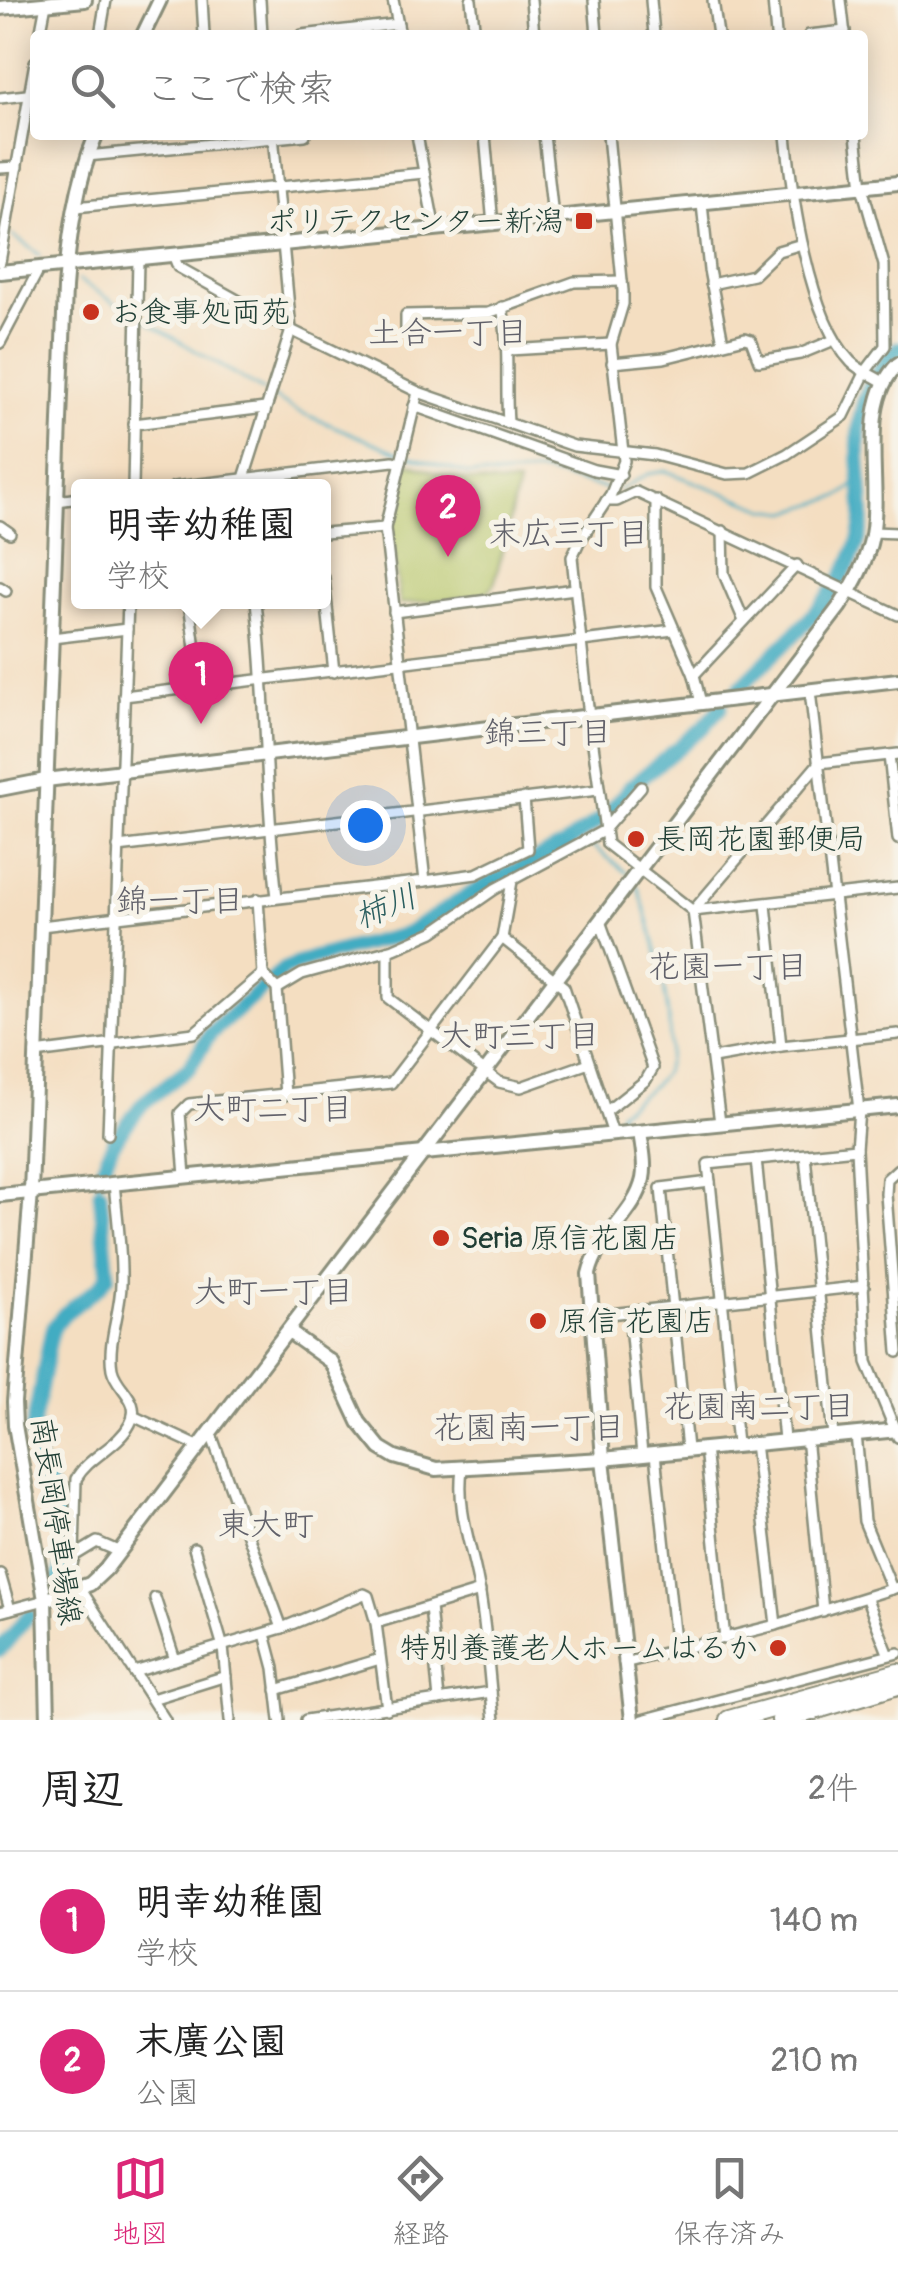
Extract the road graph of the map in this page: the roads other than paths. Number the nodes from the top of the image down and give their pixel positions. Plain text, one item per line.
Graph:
1 (85, 0) edge
2 (106, 0) edge
3 (160, 0) edge
4 (202, 0) edge
5 (260, 0) edge
6 (393, 0) edge
7 (472, 0) edge
8 (531, 0) edge
9 (594, 0) edge
10 (652, 0) edge
11 (714, 0) edge
12 (773, 0) edge
13 (842, 0) edge
14 (46, 4) junction
15 (0, 8) edge
16 (41, 30) edge
17 (101, 30) edge
18 (145, 30) edge
19 (204, 30) edge
20 (262, 30) edge
21 (399, 30) edge
22 (475, 30) edge
23 (534, 30) edge
24 (597, 30) edge
25 (654, 30) edge
26 (717, 30) edge
27 (776, 30) edge
28 (845, 30) edge
29 (30, 95) edge
30 (0, 98) edge
31 (30, 105) edge
32 (94, 140) edge
33 (244, 140) edge
34 (273, 140) edge
35 (418, 140) edge
36 (485, 140) edge
37 (545, 140) edge
38 (609, 140) edge
39 (786, 140) edge
40 (857, 140) edge
41 (87, 156) junction
42 (17, 167) junction
43 (0, 168) edge
44 (424, 173) junction
45 (898, 184) edge
46 (277, 186) junction
47 (862, 187) junction
48 (792, 195) junction
49 (702, 204) junction
50 (76, 206) junction
51 (616, 212) junction
52 (553, 217) junction
53 (493, 225) junction
54 (435, 230) junction
55 (802, 244) junction
56 (283, 245) junction
57 (174, 257) junction
58 (138, 260) junction
59 (0, 262) edge
60 (67, 266) junction
61 (39, 268) junction
62 (0, 272) edge
63 (622, 282) junction
64 (711, 284) junction
65 (502, 307) junction
66 (292, 330) junction
67 (406, 332) dead end
68 (897, 338) edge
69 (834, 340) junction
70 (723, 342) junction
71 (0, 343) edge
72 (610, 344) junction
73 (885, 346) junction
74 (509, 350) junction
75 (612, 363) junction
76 (898, 364) edge
77 (867, 372) junction
78 (881, 380) junction
79 (418, 392) junction
80 (266, 404) junction
81 (414, 406) junction
82 (508, 422) junction
83 (134, 424) junction
84 (626, 452) junction
85 (401, 462) junction
86 (619, 478) junction
87 (133, 479) edge
88 (245, 479) edge
89 (265, 479) edge
90 (608, 498) junction
91 (71, 499) edge
92 (656, 500) junction
93 (57, 501) junction
94 (0, 526) edge
95 (385, 528) junction
96 (723, 531) junction
97 (331, 532) edge
98 (872, 532) junction
99 (898, 532) edge
100 (10, 533) dead end
101 (798, 566) junction
102 (841, 588) junction
103 (575, 590) junction
104 (128, 609) edge
105 (190, 609) edge
106 (257, 609) edge
107 (327, 609) edge
108 (394, 612) junction
109 (898, 615) edge
110 (744, 621) junction
111 (127, 629) junction
112 (673, 630) junction
113 (52, 638) junction
114 (582, 642) junction
115 (400, 664) junction
116 (334, 672) junction
117 (694, 676) junction
118 (265, 680) junction
119 (898, 680) edge
120 (200, 687) junction
121 (810, 691) junction
122 (774, 694) junction
123 (124, 696) junction
124 (702, 703) junction
125 (589, 716) junction
126 (408, 738) junction
127 (894, 754) edge
128 (267, 755) junction
129 (819, 763) junction
130 (121, 772) junction
131 (46, 780) junction
132 (641, 787) dead end
133 (0, 789) edge
134 (598, 790) junction
135 (524, 798) junction
136 (419, 811) junction
137 (269, 829) junction
138 (603, 829) junction
139 (898, 839) edge
140 (118, 847) junction
141 (639, 870) junction
142 (426, 880) junction
143 (512, 882) junction
144 (898, 888) edge
145 (835, 895) junction
146 (277, 896) junction
147 (258, 899) junction
148 (766, 904) junction
149 (693, 912) junction
150 (116, 917) junction
151 (600, 922) junction
152 (41, 926) junction
153 (502, 938) junction
154 (388, 951) junction
155 (265, 975) junction
156 (556, 980) junction
157 (276, 988) junction
158 (432, 1032) junction
159 (898, 1034) edge
160 (851, 1038) junction
161 (110, 1044) junction
162 (781, 1046) junction
163 (35, 1053) junction
164 (712, 1058) junction
165 (589, 1062) junction
166 (486, 1071) junction
167 (285, 1095) junction
168 (898, 1106) edge
169 (860, 1110) junction
170 (608, 1111) junction
171 (720, 1124) junction
172 (640, 1132) junction
173 (108, 1134) dead end
174 (613, 1134) junction
175 (856, 1148) junction
176 (424, 1153) junction
177 (805, 1155) junction
178 (756, 1159) junction
179 (898, 1169) edge
180 (185, 1176) junction
181 (114, 1182) junction
182 (710, 1182) junction
183 (31, 1192) junction
184 (0, 1195) edge
185 (894, 1231) edge
186 (864, 1286) junction
187 (820, 1292) junction
188 (771, 1297) junction
189 (722, 1302) junction
190 (673, 1308) junction
191 (629, 1312) junction
192 (592, 1316) junction
193 (289, 1332) junction
194 (898, 1352) edge
195 (134, 1416) junction
196 (897, 1432) edge
197 (210, 1434) junction
198 (856, 1434) junction
199 (833, 1436) junction
200 (806, 1437) junction
201 (784, 1439) junction
202 (755, 1442) junction
203 (737, 1444) junction
204 (200, 1447) junction
205 (705, 1448) junction
206 (687, 1449) junction
207 (649, 1454) junction
208 (603, 1459) junction
209 (462, 1470) junction
210 (194, 1548) dead end
211 (120, 1552) junction
212 (74, 1556) junction
213 (0, 1574) edge
214 (895, 1588) edge
215 (73, 1590) junction
216 (480, 1592) junction
217 (155, 1598) dead end
218 (867, 1599) junction
219 (45, 1600) junction
220 (430, 1608) junction
221 (5, 1610) edge
222 (823, 1610) junction
223 (376, 1623) junction
224 (776, 1625) junction
225 (282, 1628) junction
226 (266, 1634) junction
227 (725, 1639) junction
228 (223, 1647) junction
229 (676, 1651) junction
230 (893, 1653) edge
231 (380, 1658) junction
232 (175, 1660) junction
233 (624, 1664) junction
234 (134, 1672) junction
235 (898, 1673) edge
236 (226, 1676) junction
237 (898, 1689) edge
238 (276, 1690) junction
239 (491, 1692) junction
240 (152, 1699) junction
241 (439, 1700) junction
242 (386, 1709) junction
243 (790, 1718) edge
244 (48, 1720) edge
245 (166, 1720) edge
246 (230, 1720) edge
247 (280, 1720) edge
248 (306, 1720) edge
249 (494, 1720) edge
250 (632, 1720) edge
251 (642, 1720) edge
252 (729, 1720) edge

1 - 14 street
2 - 17 street
3 - 18 street
4 - 19 street
5 - 20 street
6 - 21 street
7 - 22 street
8 - 23 street
9 - 24 street
10 - 25 street
11 - 26 street
12 - 27 street
13 - 28 street
14 - 15 street
14 - 16 street
29 - 30 street
31 - 42 street
32 - 41 street, 南長岡停車場線
33 - 41 street
34 - 46 street
35 - 44 street
36 - 53 street
37 - 52 street
38 - 51 street
39 - 48 street
40 - 47 street
41 - 50 street, 南長岡停車場線
42 - 43 street
42 - 59 street
44 - 46 street
44 - 54 street
45 - 47 street
46 - 50 street
46 - 56 street
47 - 48 street
47 - 73 street
48 - 49 street
48 - 55 street
49 - 51 street
49 - 64 street
50 - 60 street, 南長岡停車場線
51 - 52 street
51 - 63 street
52 - 53 street
53 - 54 street
54 - 56 street
55 - 64 street
55 - 69 street
56 - 57 street
56 - 66 street
57 - 58 street
57 - 66 street
58 - 60 street
58 - 83 street
60 - 61 street
60 - 93 street, 南長岡停車場線
61 - 62 street
61 - 71 street
63 - 65 street
63 - 72 street
64 - 70 street
65 - 67 street
65 - 74 street
66 - 79 street
66 - 80 street
68 - 73 street
69 - 70 street
69 - 77 street
70 - 75 street
72 - 74 street
72 - 75 street
73 - 77 street
74 - 82 street
75 - 84 street
76 - 78 street
77 - 78 street
77 - 84 street
78 - 98 street
79 - 81 street
79 - 82 street
80 - 83 street
80 - 88 street
81 - 85 street
81 - 86 street
82 - 84 street
83 - 87 street
84 - 86 street
85 - 89 street
85 - 95 street
86 - 90 street
90 - 92 street
90 - 103 street
91 - 93 street
92 - 96 street
92 - 112 street
93 - 113 street, 南長岡停車場線
94 - 100 street
95 - 97 street
95 - 108 street
96 - 101 street
96 - 110 street
98 - 99 street
98 - 102 street
101 - 102 street
101 - 110 street
102 - 109 street
102 - 122 street
103 - 108 street
103 - 114 street
104 - 111 street
105 - 120 street
106 - 118 street
107 - 116 street
108 - 115 street
110 - 117 street
111 - 113 street
111 - 123 street
112 - 114 street
112 - 117 street
113 - 131 street, 南長岡停車場線
114 - 115 street
114 - 125 street
115 - 116 street
115 - 126 street
116 - 118 street
117 - 124 street
118 - 120 street
118 - 128 street
119 - 121 street
120 - 123 street
121 - 122 street
121 - 129 street
122 - 124 street
122 - 141 street
123 - 130 street
124 - 125 street
125 - 126 street
125 - 134 street
126 - 128 street
126 - 136 street
127 - 129 street
127 - 139 street
128 - 130 street
128 - 137 street
129 - 145 street
129 - 149 street
130 - 131 street
130 - 140 street
131 - 133 street
131 - 152 street, 南長岡停車場線
132 - 138 street
134 - 135 street
134 - 138 street
135 - 136 street
135 - 142 street
136 - 137 street
136 - 142 street
137 - 140 street
137 - 146 street
138 - 141 street
138 - 143 street
140 - 150 street
141 - 149 street
141 - 151 street
142 - 146 street
143 - 153 street
143 - 154 street
144 - 145 street
145 - 148 street
145 - 160 street
146 - 147 street
147 - 150 street
147 - 155 street
148 - 149 street
148 - 162 street
149 - 164 street
150 - 152 street
150 - 161 street
151 - 156 street
151 - 170 street
152 - 163 street, 南長岡停車場線
153 - 156 street
153 - 158 street
154 - 157 street
154 - 158 street
155 - 157 street
155 - 161 street
156 - 165 street
156 - 166 street
157 - 167 street
158 - 166 street
158 - 167 street
159 - 160 street
160 - 162 street
160 - 169 street
161 - 163 street
161 - 173 street
162 - 164 street
163 - 183 street, 南長岡停車場線
164 - 171 street
165 - 166 street
165 - 170 street
166 - 176 street
167 - 180 street
168 - 169 street
169 - 171 street
169 - 175 street
170 - 174 street
171 - 172 street
172 - 174 street
172 - 192 street
174 - 176 street
175 - 177 street
175 - 186 street
176 - 180 street
176 - 193 street
177 - 178 street
177 - 187 street
178 - 182 street
178 - 188 street
179 - 185 street
180 - 181 street
181 - 183 street
181 - 195 street
182 - 189 street
182 - 190 street
183 - 184 street
183 - 219 street, 南長岡停車場線
185 - 194 street
186 - 187 street
186 - 196 street
187 - 188 street
187 - 199 street
188 - 189 street
188 - 201 street
189 - 190 street
189 - 203 street
190 - 191 street
190 - 206 street
191 - 192 street
191 - 207 street
192 - 208 street
193 - 197 street
193 - 209 street
195 - 204 street
195 - 212 street
196 - 198 street
197 - 204 street
197 - 225 street
198 - 199 street
198 - 214 street
199 - 200 street
200 - 201 street
200 - 222 street
201 - 202 street
202 - 203 street
202 - 224 street
203 - 205 street
204 - 211 street
205 - 206 street
205 - 227 street
206 - 207 street
207 - 208 street
207 - 229 street
208 - 209 street
208 - 233 street
209 - 216 street
210 - 228 street
211 - 212 street
211 - 215 street
212 - 215 street
213 - 221 street
214 - 218 street
215 - 219 street
215 - 234 street
216 - 220 street
216 - 239 street
217 - 232 street
218 - 222 street
218 - 230 street
219 - 221 street
219 - 244 street, 南長岡停車場線
220 - 223 street
220 - 241 street
222 - 224 street
223 - 225 street
223 - 231 street
224 - 227 street
225 - 226 street
226 - 228 street
226 - 238 street
227 - 229 street
228 - 232 street
228 - 236 street
229 - 233 street
230 - 251 street
231 - 238 street
231 - 242 street
232 - 234 street
233 - 250 street
234 - 240 street
235 - 252 highway
236 - 240 street
236 - 246 street
237 - 243 highway
238 - 247 street
239 - 241 street
239 - 249 street
240 - 245 street
241 - 242 street
242 - 248 street

